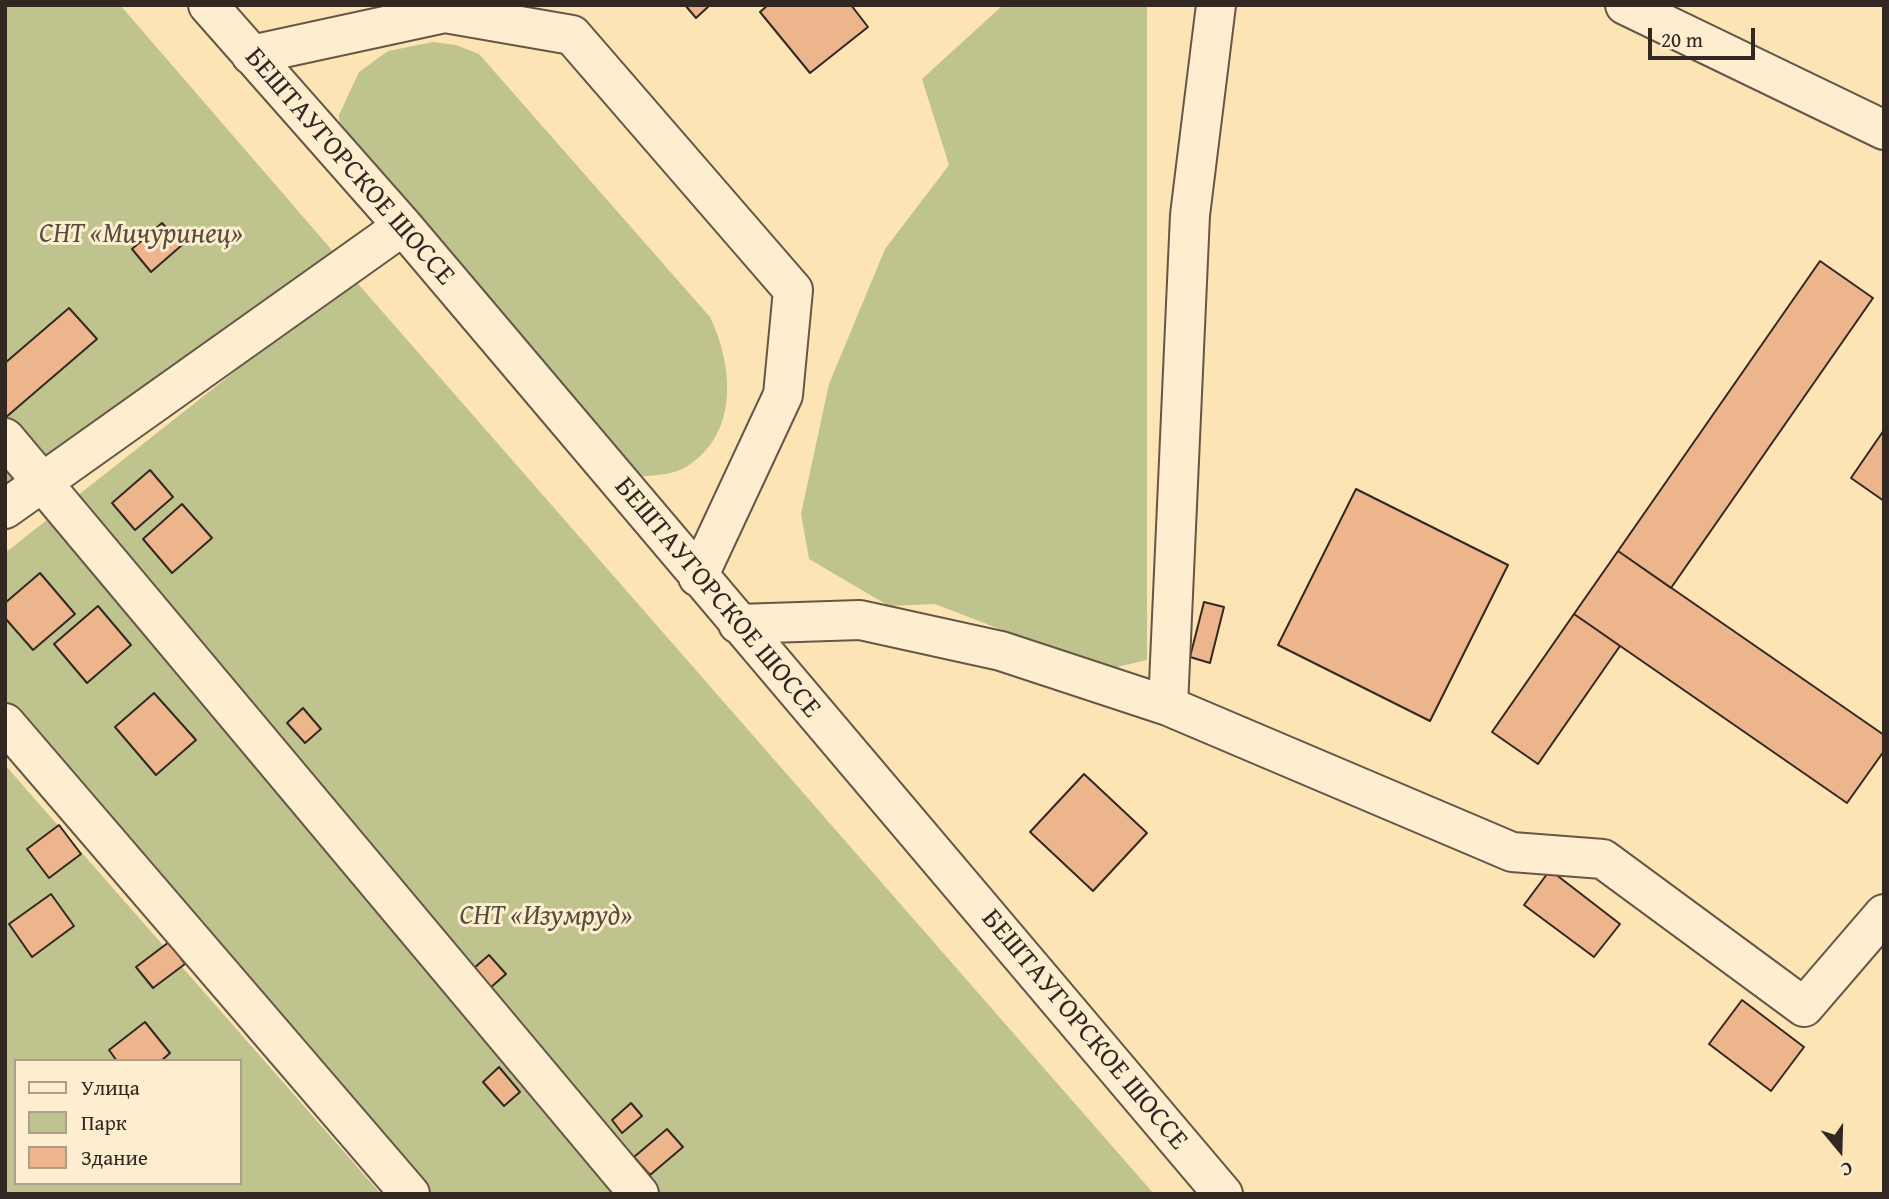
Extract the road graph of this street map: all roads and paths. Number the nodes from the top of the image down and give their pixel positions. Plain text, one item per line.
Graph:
1 (208, 5) edge
2 (1216, 5) edge
3 (1625, 5) edge
4 (251, 55) junction
5 (1884, 130) edge
6 (403, 226) junction
7 (5, 438) edge
8 (43, 481) junction
9 (5, 509) edge
10 (698, 577) junction
11 (738, 624) junction
12 (1168, 706) junction
13 (5, 723) edge
14 (1884, 914) edge
15 (410, 1194) edge
16 (639, 1194) edge
17 (1223, 1194) edge

1 - 4 street, БЕШТАУГОРСКОЕ ШОССЕ
2 - 12 street
3 - 5 street
4 - 6 street, БЕШТАУГОРСКОЕ ШОССЕ
4 - 10 street
6 - 8 street
6 - 10 street, БЕШТАУГОРСКОЕ ШОССЕ
7 - 8 street
8 - 9 street
8 - 16 street
10 - 11 street, БЕШТАУГОРСКОЕ ШОССЕ
11 - 12 street
11 - 17 street, БЕШТАУГОРСКОЕ ШОССЕ
12 - 14 street
13 - 15 street

